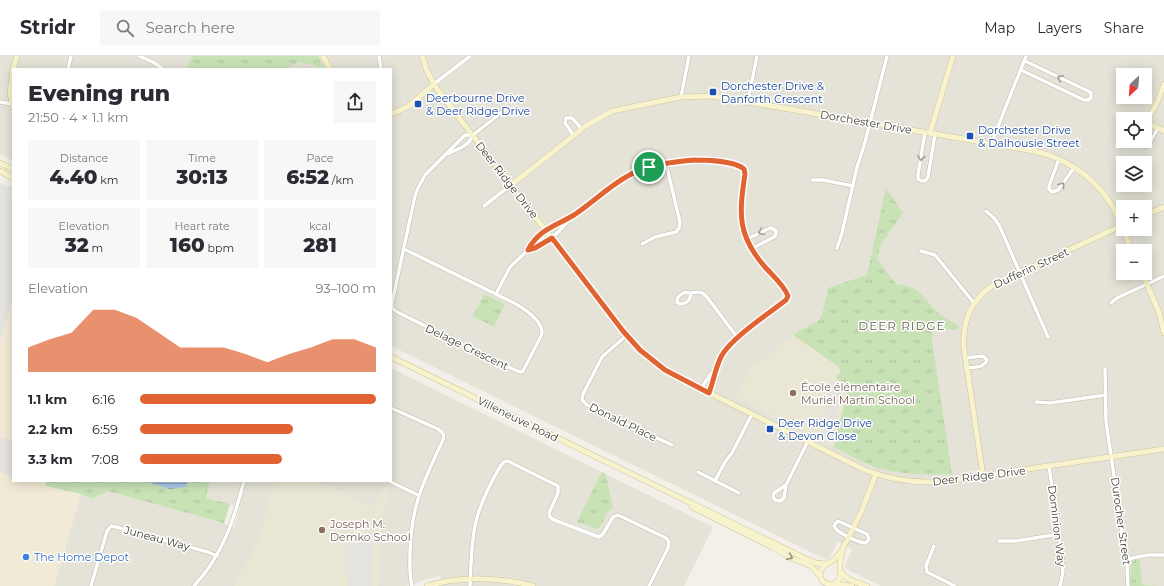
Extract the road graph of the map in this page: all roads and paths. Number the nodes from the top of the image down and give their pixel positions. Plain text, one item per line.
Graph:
1 (17, 56) edge
2 (71, 56) edge
3 (139, 56) edge
4 (323, 56) edge
5 (379, 56) edge
6 (422, 56) edge
7 (470, 56) edge
8 (689, 56) edge
9 (756, 56) edge
10 (887, 56) edge
11 (953, 56) edge
12 (1026, 56) edge
13 (1025, 60) junction
14 (14, 68) edge
15 (68, 68) edge
16 (162, 68) edge
17 (329, 68) edge
18 (381, 68) edge
19 (1021, 70) junction
20 (12, 76) edge
21 (434, 84) junction
22 (1164, 84) edge
23 (681, 97) junction
24 (748, 101) junction
25 (0, 102) edge
26 (12, 106) edge
27 (506, 109) dead end
28 (1152, 112) edge
29 (392, 114) edge
30 (870, 122) junction
31 (1152, 126) edge
32 (1158, 128) junction
33 (582, 129) junction
34 (1164, 131) edge
35 (930, 133) junction
36 (473, 135) junction
37 (574, 136) junction
38 (1152, 140) edge
39 (991, 144) junction
40 (446, 154) junction
41 (1059, 159) junction
42 (0, 163) edge
43 (666, 164) junction
44 (1074, 168) junction
45 (12, 169) edge
46 (0, 171) edge
47 (12, 177) edge
48 (812, 180) dead end
49 (510, 185) junction
50 (853, 186) junction
51 (484, 206) dead end
52 (1164, 207) edge
53 (986, 211) dead end
54 (1152, 213) edge
55 (1116, 214) edge
56 (573, 215) junction
57 (1116, 229) edge
58 (546, 230) junction
59 (552, 238) junction
60 (747, 240) junction
61 (642, 244) dead end
62 (837, 248) dead end
63 (404, 249) junction
64 (751, 249) junction
65 (528, 250) junction
66 (921, 251) dead end
67 (1020, 272) junction
68 (1164, 276) edge
69 (1145, 280) edge
70 (1147, 284) junction
71 (496, 294) junction
72 (691, 294) dead end
73 (974, 303) junction
74 (1111, 304) dead end
75 (1164, 333) edge
76 (627, 335) junction
77 (1048, 337) dead end
78 (738, 338) junction
79 (392, 357) edge
80 (965, 358) junction
81 (966, 368) junction
82 (1105, 369) dead end
83 (714, 371) junction
84 (701, 389) junction
85 (709, 393) junction
86 (1106, 395) junction
87 (1036, 402) dead end
88 (392, 408) edge
89 (752, 414) junction
90 (808, 442) junction
91 (672, 445) dead end
92 (1164, 449) edge
93 (1112, 457) junction
94 (1049, 466) junction
95 (698, 472) dead end
96 (876, 474) junction
97 (983, 476) junction
98 (644, 481) junction
99 (715, 481) junction
100 (244, 482) edge
101 (391, 482) edge
102 (786, 485) junction
103 (739, 493) dead end
104 (418, 494) junction
105 (853, 528) junction
106 (1059, 534) junction
107 (849, 537) junction
108 (999, 541) dead end
109 (934, 546) dead end
110 (842, 550) junction
111 (1164, 555) edge
112 (217, 556) junction
113 (1127, 559) junction
114 (827, 564) junction
115 (840, 571) junction
116 (821, 578) junction
117 (470, 579) junction
118 (833, 585) edge
119 (91, 586) edge
120 (194, 586) edge
121 (412, 586) edge
122 (427, 586) edge
123 (470, 586) edge
124 (533, 586) edge
125 (649, 586) edge
126 (821, 586) edge
127 (852, 586) edge
128 (867, 586) edge
129 (955, 586) edge
130 (1060, 586) edge
131 (1128, 586) edge

1 - 14 street
2 - 15 street
3 - 16 street
4 - 17 street
5 - 18 street
6 - 21 street, Deer Ridge Drive
7 - 21 street
8 - 23 street
9 - 24 street
10 - 30 street
11 - 35 street
12 - 13 street
13 - 19 street
19 -> 13 street
19 - 39 street
20 - 26 street
21 - 29 street
21 - 36 street, Deer Ridge Drive
22 - 28 street
23 - 24 street, Dorchester Drive
23 - 33 street, Dorchester Drive
24 - 30 street, Dorchester Drive
25 - 26 street
27 - 36 street
30 - 35 street, Dorchester Drive
30 - 50 street
31 - 32 street
32 - 34 street
32 - 38 street
33 - 37 street, Dorchester Drive
33 - 37 street
35 -> 35 street
35 - 39 street, Dorchester Drive
36 - 40 street, Delage Crescent
36 - 40 street, Delage Crescent
36 - 49 street, Deer Ridge Drive
37 - 49 street, Dorchester Drive
39 - 41 street, Dorchester Drive
40 - 63 street, Delage Crescent
41 - 44 street, Dorchester Drive
41 -> 44 street
42 - 45 street
43 - 56 street
43 - 60 street
43 - 61 street
44 - 55 street, Dorchester Drive
46 - 47 street
48 - 50 street
49 - 51 street
49 - 58 street, Deer Ridge Drive
50 - 62 street
52 - 54 street
53 - 67 street
56 - 58 street
56 - 59 street
57 - 67 street, Dufferin Street
58 - 59 street, Deer Ridge Drive
58 - 65 street
59 - 65 street
59 - 76 street, Deer Ridge Drive
60 - 64 street
64 -> 60 street
63 - 71 street, Delage Crescent
63 - 71 street, Delage Crescent
64 - 78 street
65 - 71 street
66 - 73 street
67 - 73 street, Dufferin Street
67 - 77 street
68 - 70 street
69 - 70 street
70 - 74 street
70 - 75 street
72 - 78 street
73 - 80 street, Dufferin Street
76 - 84 street, Deer Ridge Drive
76 - 91 street, Donald Place
78 - 83 street
79 - 98 street, Villeneuve Road
80 - 81 street, Dufferin Street
80 - 81 street
81 - 97 street, Dufferin Street
82 - 86 street, Durocher Street
83 - 84 street
83 - 85 street
84 - 85 street, Deer Ridge Drive
85 - 89 street, Deer Ridge Drive
86 - 87 street
86 - 93 street, Durocher Street
88 - 104 street
89 - 90 street, Deer Ridge Drive
89 - 99 street
90 - 96 street, Deer Ridge Drive
90 - 102 street
92 - 93 street, Deer Ridge Drive
93 - 94 street, Deer Ridge Drive
93 - 113 street, Durocher Street
94 - 97 street, Deer Ridge Drive
94 - 106 street, Dominion Way
95 - 99 street
96 - 97 street, Deer Ridge Drive
96 - 105 street
98 - 114 street, Villeneuve Road
98 -> 116 street, Villeneuve Road
99 - 103 street
100 - 112 street
101 - 104 street
102 - 102 street
104 - 121 street
105 - 107 street
105 - 107 street
105 - 107 street
106 - 108 street
106 - 130 street, Dominion Way
107 - 110 street
109 - 129 street
110 - 114 street
110 - 115 street
111 - 113 street
112 - 119 street, Juneau Way
112 - 120 street
113 - 131 street, Durocher Street
114 - 115 street
114 - 116 street
115 - 118 street
115 - 128 street
116 - 118 street
116 - 126 street
117 - 122 street
117 - 123 street
117 - 124 street
117 - 125 street
118 - 127 street

